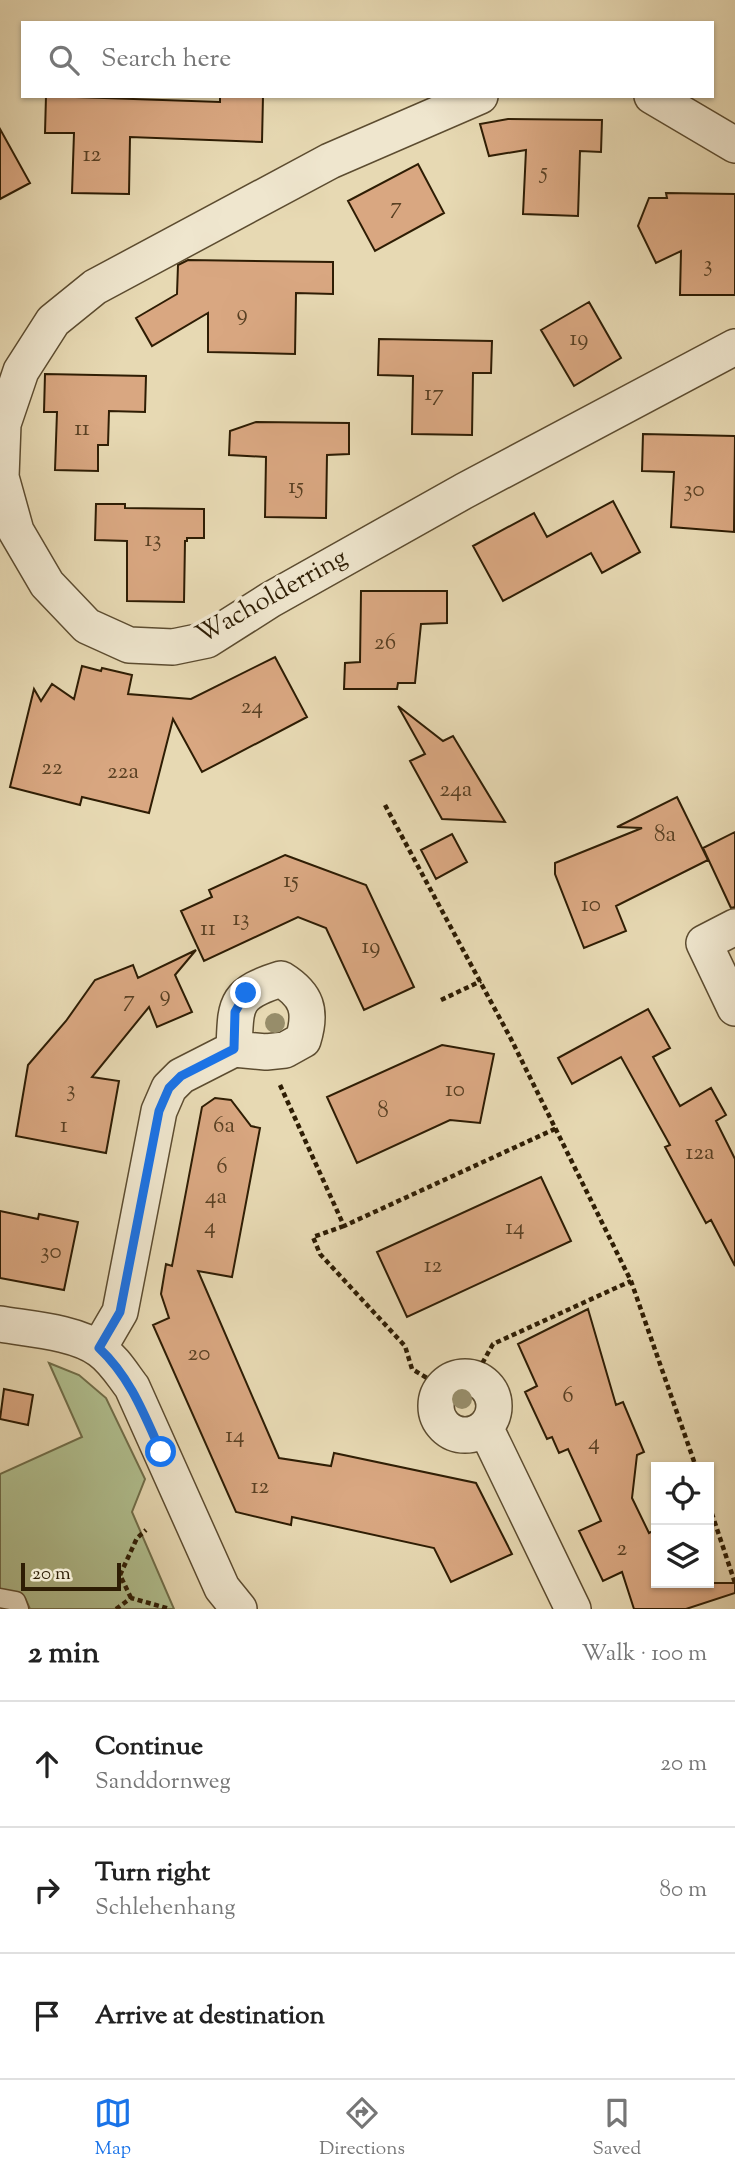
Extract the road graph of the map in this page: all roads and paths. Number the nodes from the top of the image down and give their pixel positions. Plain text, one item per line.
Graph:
1 (475, 98) edge
2 (655, 98) edge
3 (735, 145) edge
4 (735, 347) edge
5 (385, 805) dead end
6 (735, 927) edge
7 (481, 981) junction
8 (441, 1000) dead end
9 (735, 1008) edge
10 (250, 1051) joint
11 (556, 1128) junction
12 (344, 1226) junction
13 (631, 1281) junction
14 (0, 1324) edge
15 (99, 1348) junction
16 (458, 1382) junction
17 (485, 1427) junction
18 (694, 1462) edge
19 (714, 1520) edge
20 (146, 1530) dead end
21 (735, 1583) edge
22 (0, 1598) edge
23 (131, 1598) junction
24 (19, 1609) edge
25 (116, 1609) edge
26 (170, 1609) edge
27 (239, 1609) edge
28 (573, 1609) edge

1 - 4 street, Wacholderring
2 - 3 street
5 - 7 path
6 - 9 street
7 - 8 path
7 - 11 path
10 - 12 path
10 - 15 street
11 - 12 path
11 - 13 path
12 - 16 path
13 - 16 path
13 - 18 path
14 - 15 street
15 - 27 street
16 - 17 street
16 - 17 street
17 - 28 street
19 - 21 path
20 - 23 path
22 - 24 lane
23 - 25 path
23 - 26 path

